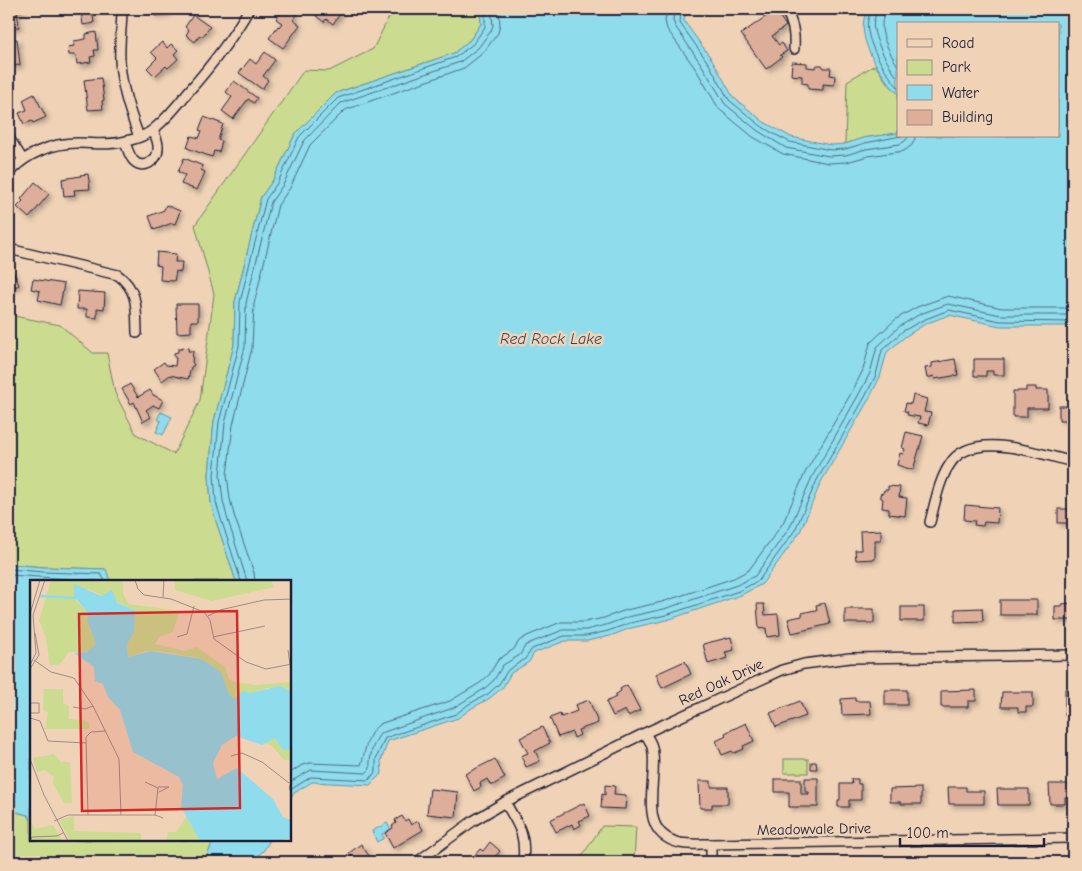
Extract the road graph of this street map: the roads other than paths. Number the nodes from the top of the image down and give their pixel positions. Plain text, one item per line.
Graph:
1 (122, 9) edge
2 (249, 9) edge
3 (785, 9) edge
4 (794, 49) dead end
5 (153, 130) junction
6 (139, 137) junction
7 (9, 138) edge
8 (125, 142) junction
9 (23, 160) junction
10 (9, 173) edge
11 (9, 249) edge
12 (137, 333) dead end
13 (1073, 462) edge
14 (930, 522) dead end
15 (1073, 655) edge
16 (645, 733) junction
17 (506, 802) junction
18 (1073, 838) edge
19 (711, 844) junction
20 (417, 862) edge
21 (523, 862) edge
22 (711, 862) edge

1 - 6 street
2 - 5 street
3 - 4 street
5 - 6 street
5 - 8 street
6 - 8 street
7 - 9 street
8 - 9 street
9 - 10 street
11 - 12 street
13 - 14 street
15 - 16 street, Red Oak Drive
16 - 17 street, Red Oak Drive
16 - 19 street, Meadowvale Drive
17 - 20 street, Red Oak Drive
17 - 21 street
18 - 19 street, Meadowvale Drive
19 - 22 street

